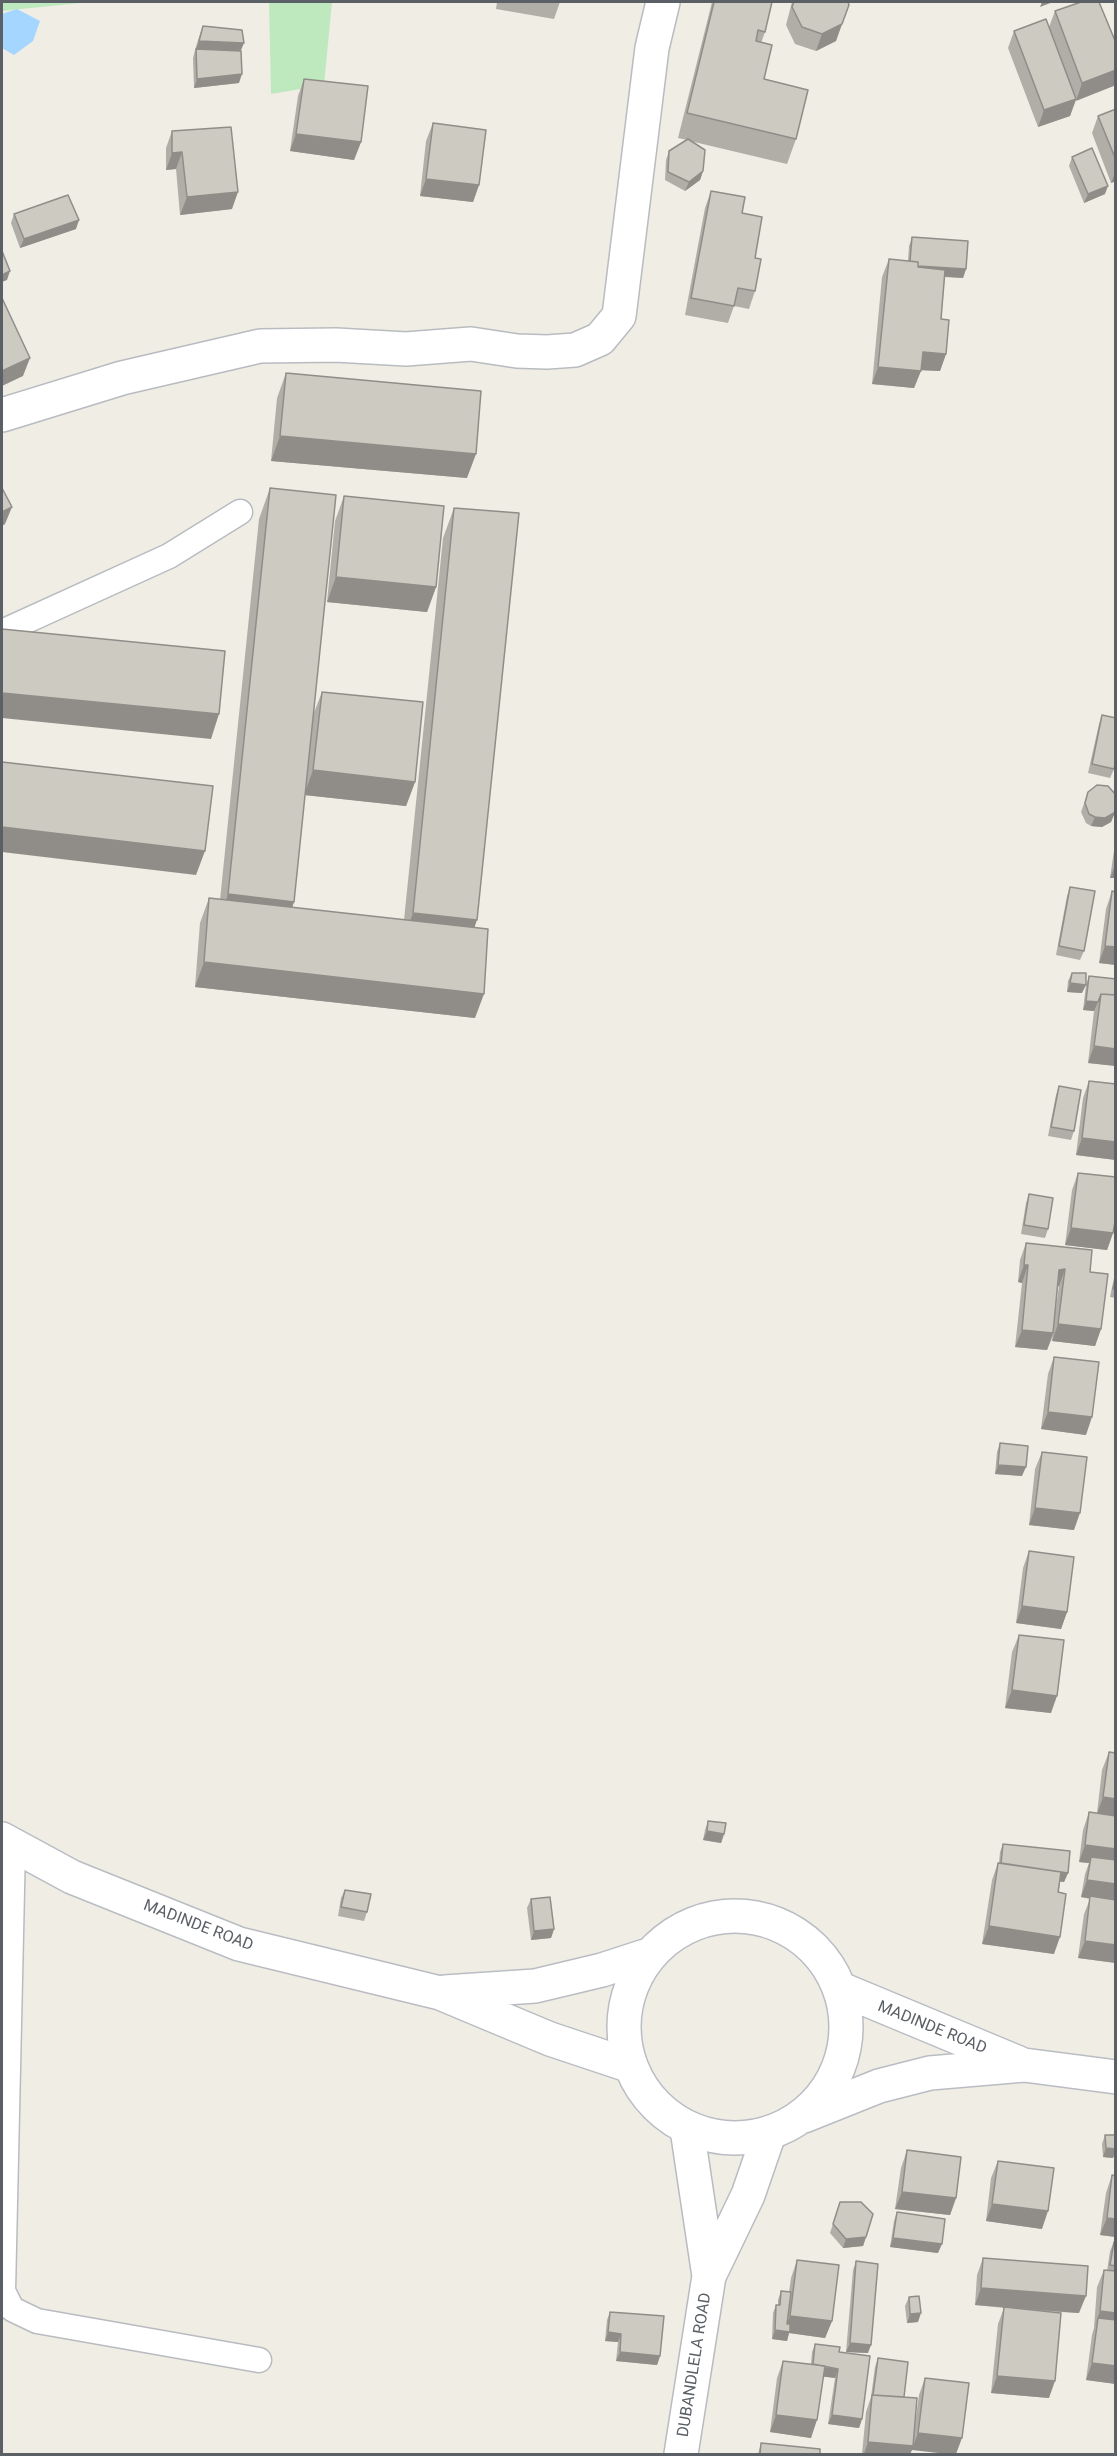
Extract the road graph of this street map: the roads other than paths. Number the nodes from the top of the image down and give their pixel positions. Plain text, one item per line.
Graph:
1 (663, 2) edge
2 (2, 415) edge
3 (240, 512) dead end
4 (2, 632) edge
5 (7, 1842) edge
6 (645, 1956) junction
7 (841, 1989) junction
8 (440, 1993) junction
9 (628, 2065) junction
10 (1024, 2065) junction
11 (1116, 2077) edge
12 (803, 2117) junction
13 (687, 2129) junction
14 (769, 2134) junction
15 (709, 2276) junction
16 (260, 2360) dead end
17 (681, 2454) edge

1 - 2 street
3 - 4 lane
5 - 8 street, MADINDE ROAD
5 - 16 lane
6 - 7 street
6 - 8 street, MADINDE ROAD
6 - 9 street
7 - 10 street, MADINDE ROAD
7 - 12 street
8 - 9 street, MADINDE ROAD
9 - 13 street
10 - 11 street, MADINDE ROAD
10 - 12 street, MADINDE ROAD
12 - 14 street, MADINDE ROAD
13 - 14 street, MADINDE ROAD
13 - 15 street, DUBANDLELA ROAD
14 - 15 street, DUBANDLELA ROAD
15 - 17 street, DUBANDLELA ROAD

